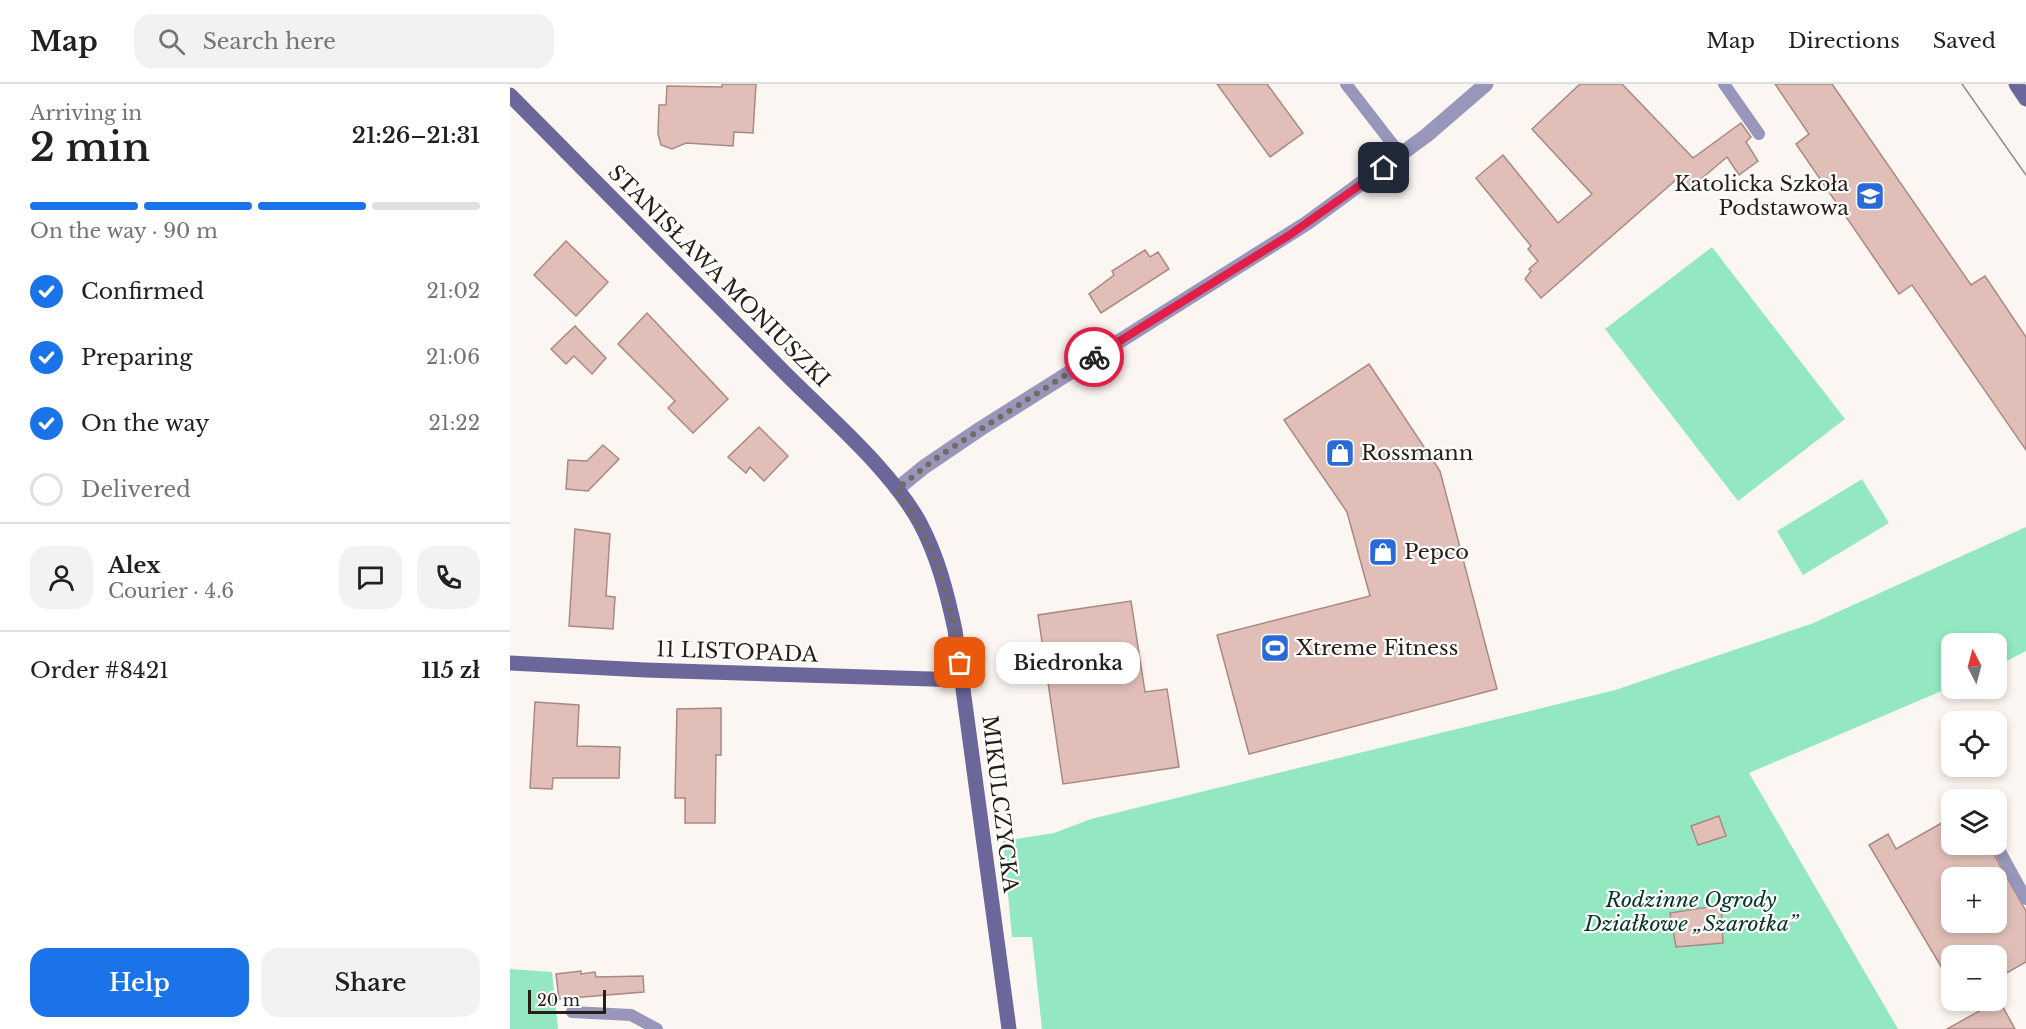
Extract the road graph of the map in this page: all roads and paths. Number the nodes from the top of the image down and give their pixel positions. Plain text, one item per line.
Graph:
1 (1346, 84) edge
2 (1486, 84) edge
3 (1724, 84) edge
4 (2016, 84) edge
5 (510, 95) edge
6 (2026, 99) edge
7 (1759, 134) dead end
8 (1401, 155) junction
9 (897, 489) junction
10 (510, 663) edge
11 (963, 680) junction
12 (2002, 855) edge
13 (2026, 899) edge
14 (572, 1011) dead end
15 (657, 1029) edge
16 (1008, 1029) edge

1 - 8 lane
2 - 8 street
3 - 7 lane
4 - 6 street
5 - 9 street, STANISŁAWA MONIUSZKI
8 - 9 street
9 - 11 street, MIKULCZYCKA
10 - 11 street, 11 LISTOPADA
11 - 16 street, MIKULCZYCKA
12 - 13 lane
14 - 15 lane

